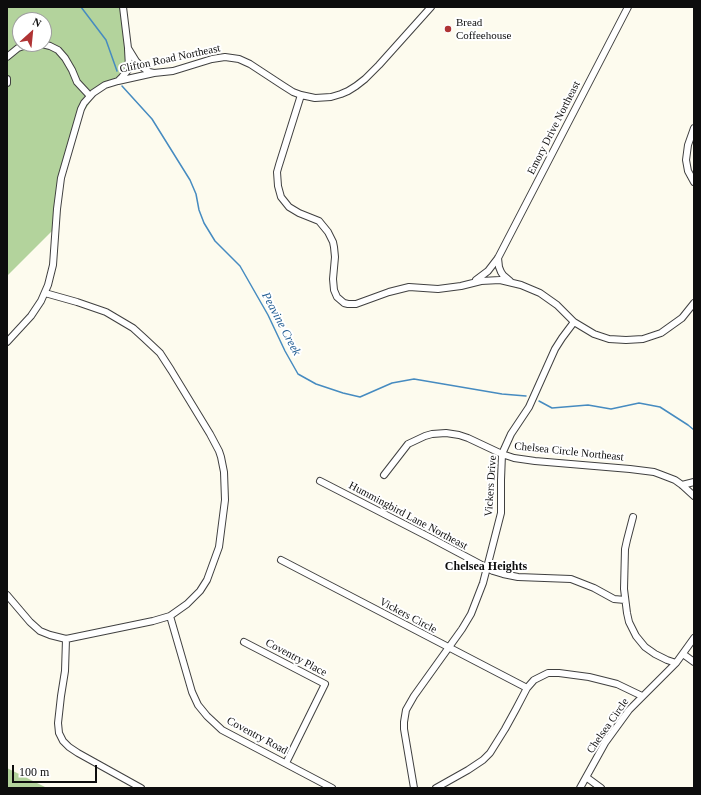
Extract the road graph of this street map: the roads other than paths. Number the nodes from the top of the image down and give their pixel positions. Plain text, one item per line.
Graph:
1 (123, 7) edge
2 (431, 7) edge
3 (628, 7) edge
4 (52, 47) edge
5 (128, 48) junction
6 (154, 73) junction
7 (7, 79) edge
8 (118, 81) junction
9 (7, 83) edge
10 (301, 95) junction
11 (90, 96) junction
12 (694, 128) edge
13 (694, 182) edge
14 (498, 258) junction
15 (511, 282) junction
16 (467, 284) junction
17 (45, 294) junction
18 (694, 303) edge
19 (574, 322) junction
20 (7, 342) edge
21 (502, 454) junction
22 (384, 475) dead end
23 (320, 481) dead end
24 (694, 482) edge
25 (682, 485) junction
26 (694, 496) edge
27 (633, 517) dead end
28 (281, 560) dead end
29 (487, 568) junction
30 (7, 595) edge
31 (625, 600) junction
32 (170, 616) junction
33 (694, 638) edge
34 (66, 639) junction
35 (244, 642) dead end
36 (448, 648) junction
37 (683, 654) junction
38 (694, 662) edge
39 (676, 663) junction
40 (527, 688) junction
41 (642, 696) junction
42 (286, 763) junction
43 (586, 777) junction
44 (142, 788) edge
45 (332, 788) edge
46 (414, 788) edge
47 (436, 788) edge
48 (580, 788) edge
49 (601, 788) edge

1 - 5 street
2 - 10 street, Clifton Road Northeast
3 - 14 street, Emory Drive Northeast
4 - 11 street
5 - 6 street
5 - 8 street
6 - 8 street, Clifton Road Northeast
6 - 10 street, Clifton Road Northeast
7 - 9 street
8 - 11 street, Clifton Road Northeast
10 - 16 street
11 - 17 street, Clifton Road Northeast
12 - 13 street
14 - 15 street
14 - 16 street, Emory Drive Northeast
15 - 16 street
15 - 19 street
17 - 20 street, Clifton Road Northeast
17 - 32 street
18 - 19 street
19 - 21 street, Vickers Drive
21 - 22 street, Chelsea Circle Northeast
21 - 25 street, Chelsea Circle Northeast
21 - 29 street, Vickers Drive
23 - 29 street, Hummingbird Lane Northeast
24 - 25 street
25 - 26 street, Chelsea Circle Northeast
27 - 31 street
28 - 36 street, Vickers Circle
29 - 31 street, Hummingbird Lane Northeast
29 - 36 street, Vickers Drive
30 - 34 street
31 - 39 street
32 - 34 street
32 - 42 street, Coventry Road
33 - 37 street
34 - 44 street
35 - 42 street, Coventry Place
36 - 40 street, Vickers Circle
36 - 46 street, Vickers Drive
37 - 38 street
37 - 39 street
39 - 41 street, Chelsea Circle
40 - 41 street
40 - 47 street
41 - 43 street, Chelsea Circle
42 - 45 street, Coventry Road
43 - 48 street, Chelsea Circle
43 - 49 street

